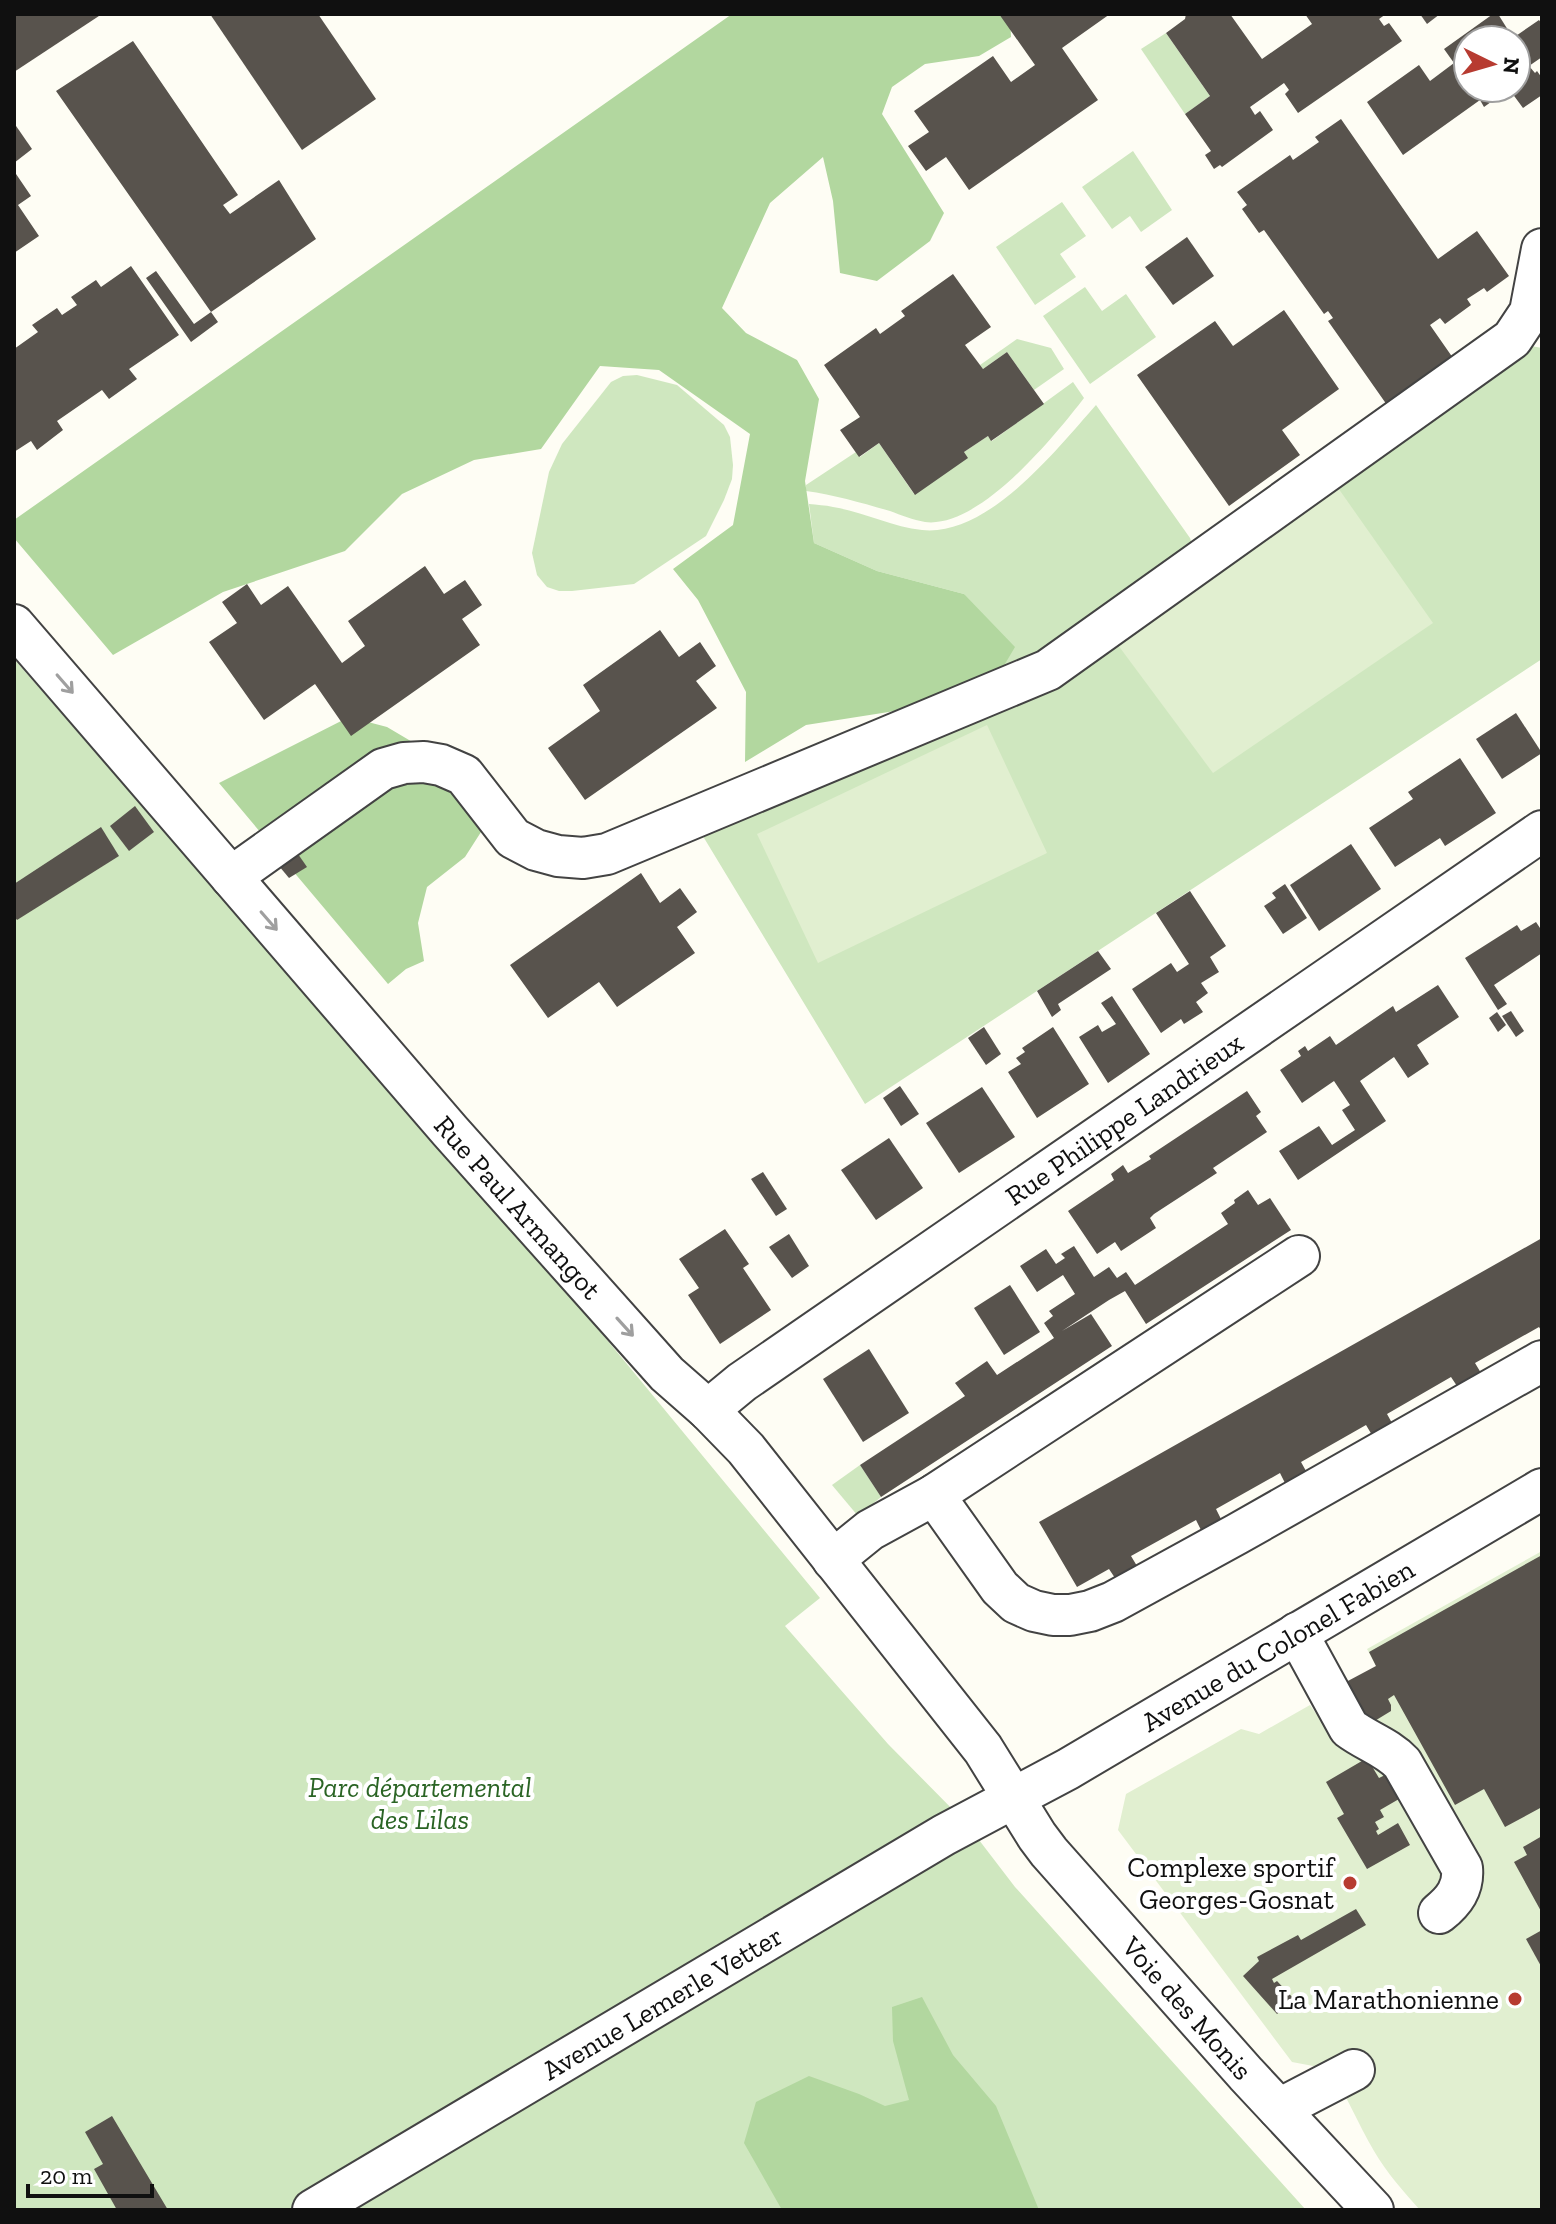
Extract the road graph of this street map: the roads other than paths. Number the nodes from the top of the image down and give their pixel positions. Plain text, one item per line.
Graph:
1 (1542, 249) edge
2 (14, 625) edge
3 (1542, 831) edge
4 (231, 877) junction
5 (1299, 1256) dead end
6 (1542, 1361) edge
7 (708, 1410) junction
8 (1542, 1489) edge
9 (934, 1495) junction
10 (833, 1560) junction
11 (1297, 1633) junction
12 (1013, 1798) junction
13 (1439, 1913) dead end
14 (1354, 2070) dead end
15 (1279, 2109) junction
16 (313, 2210) edge
17 (1373, 2210) edge

1 - 4 street
2 -> 4 street, Rue Paul Armangot
3 - 7 street, Rue Philippe Landrieux
4 -> 7 street, Rue Paul Armangot
5 - 9 street
6 - 9 street
7 - 10 street, Rue Paul Armangot
8 - 11 street, Avenue du Colonel Fabien
9 - 10 street
10 - 12 street, Rue Paul Armangot
11 - 12 street, Avenue du Colonel Fabien
11 - 13 street
12 - 15 street, Voie des Monis
12 - 16 street, Avenue Lemerle Vetter
14 - 15 street
15 - 17 street, Voie des Monis

